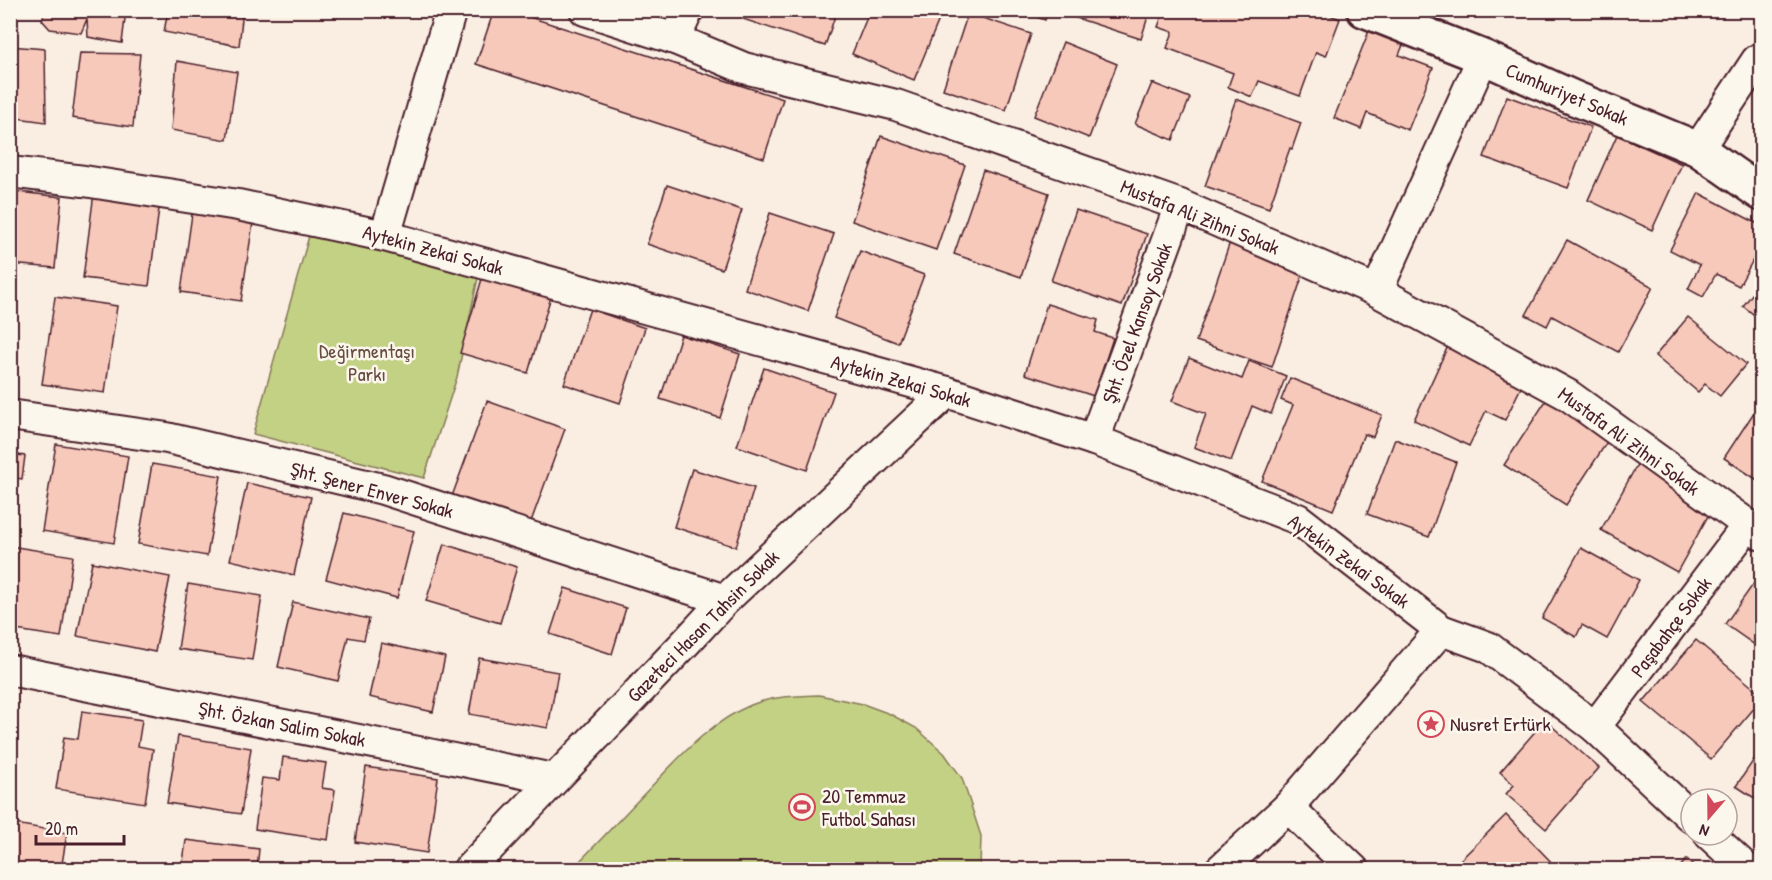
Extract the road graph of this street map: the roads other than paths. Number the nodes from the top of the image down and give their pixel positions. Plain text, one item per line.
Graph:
1 (451, 10) edge
2 (585, 10) edge
3 (688, 10) edge
4 (1364, 10) edge
5 (675, 39) junction
6 (1483, 57) junction
7 (1761, 57) edge
8 (1698, 149) junction
9 (10, 172) edge
10 (1761, 194) edge
11 (1180, 205) junction
12 (385, 236) junction
13 (1377, 291) junction
14 (947, 392) junction
15 (10, 415) edge
16 (1094, 440) junction
17 (1754, 531) edge
18 (724, 600) junction
19 (1441, 630) junction
20 (10, 670) edge
21 (1594, 727) junction
22 (553, 779) junction
23 (1679, 806) edge
24 (1288, 807) junction
25 (1723, 847) edge
26 (468, 870) edge
27 (1220, 870) edge
28 (1354, 870) edge
29 (1748, 870) edge

1 - 12 street
2 - 5 street, Mustafa Ali Zihni Sokak
3 - 5 street
4 - 6 street, Cumhuriyet Sokak
5 - 11 street, Mustafa Ali Zihni Sokak
6 - 8 street, Cumhuriyet Sokak
6 - 13 street
7 - 8 street
8 - 10 street, Cumhuriyet Sokak
9 - 12 street, Aytekin Zekai Sokak
11 - 13 street, Mustafa Ali Zihni Sokak
11 - 16 street, Şht. Özel Kansoy Sokak
12 - 14 street, Aytekin Zekai Sokak
13 - 17 street, Mustafa Ali Zihni Sokak
14 - 16 street, Aytekin Zekai Sokak
14 - 18 street, Gazeteci Hasan Tahsin Sokak
15 - 18 street, Şht. Şener Enver Sokak
16 - 19 street, Aytekin Zekai Sokak
17 - 21 street, Paşabahçe Sokak
18 - 22 street, Gazeteci Hasan Tahsin Sokak
19 - 21 street, Aytekin Zekai Sokak
19 - 24 street
20 - 22 street, Şht. Özkan Salim Sokak
21 - 23 street, Aytekin Zekai Sokak
22 - 26 street, Gazeteci Hasan Tahsin Sokak
24 - 27 street
24 - 28 street
25 - 29 street

